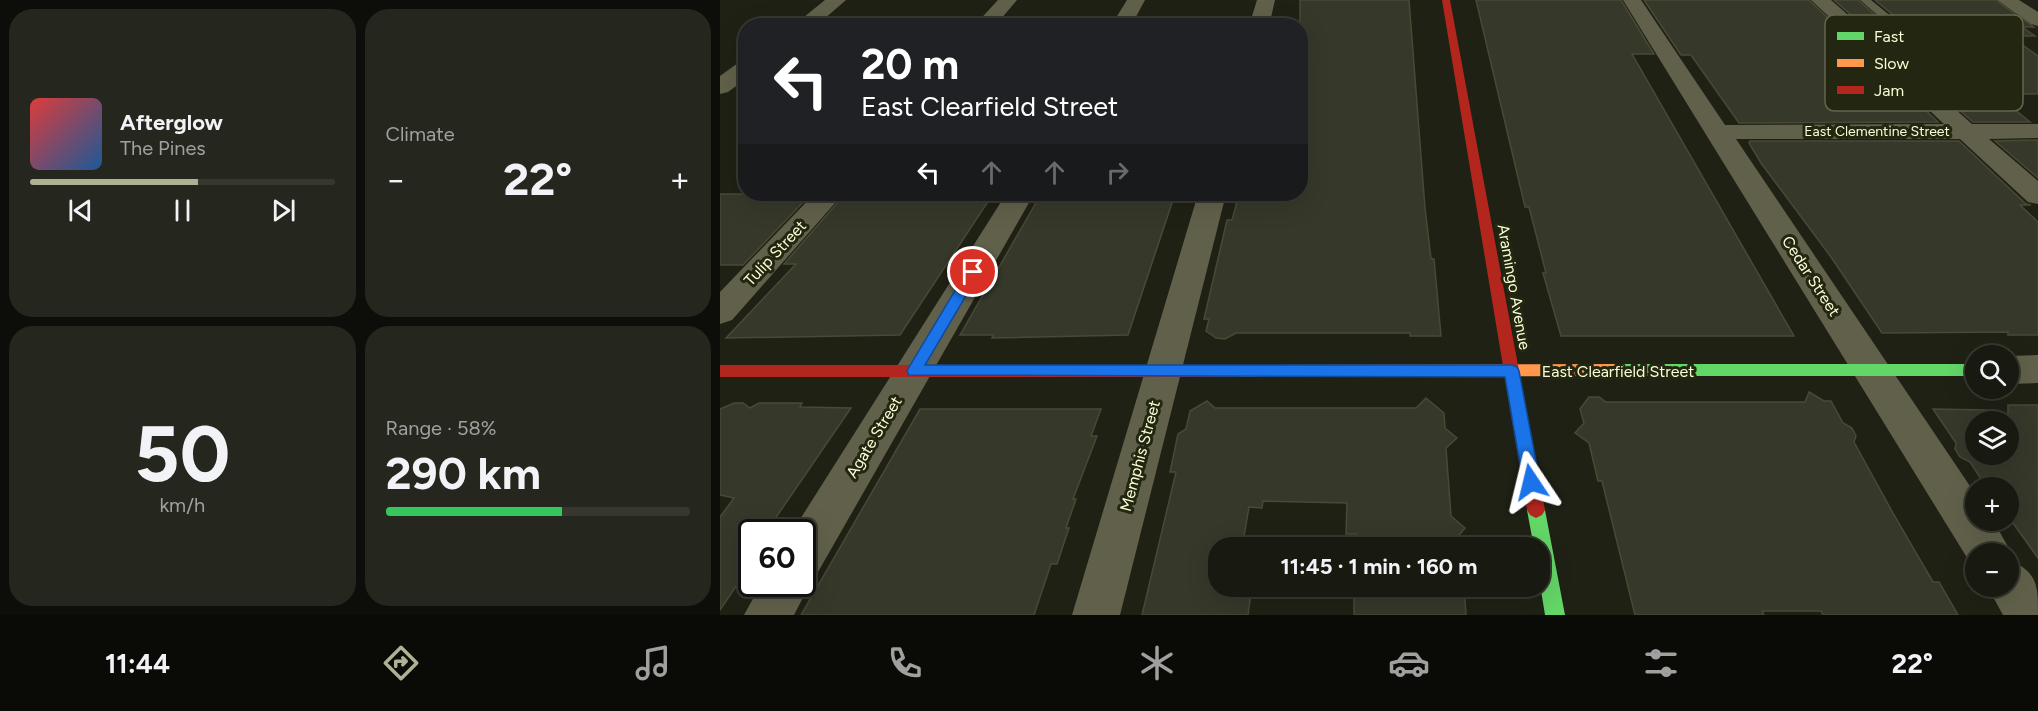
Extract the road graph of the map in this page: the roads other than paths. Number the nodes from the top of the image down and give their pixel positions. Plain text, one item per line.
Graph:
1 (837, 0) edge
2 (1008, 0) edge
3 (1136, 0) edge
4 (1266, 0) edge
5 (1446, 0) edge
6 (1632, 0) edge
7 (1820, 0) edge
8 (1865, 0) edge
9 (2006, 0) edge
10 (1837, 15) edge
11 (1883, 15) edge
12 (813, 18) edge
13 (991, 18) edge
14 (1126, 18) edge
15 (1261, 18) edge
16 (2038, 21) edge
17 (738, 74) edge
18 (720, 87) edge
19 (1944, 111) edge
20 (1965, 130) junction
21 (2038, 131) edge
22 (1717, 132) junction
23 (2038, 196) edge
24 (823, 201) edge
25 (1016, 201) edge
26 (1210, 201) edge
27 (720, 312) edge
28 (2038, 369) edge
29 (1164, 370) junction
30 (1872, 370) junction
31 (1965, 370) edge
32 (2019, 370) edge
33 (720, 371) edge
34 (914, 371) junction
35 (1512, 371) junction
36 (816, 534) edge
37 (1983, 543) edge
38 (779, 597) edge
39 (2018, 597) edge
40 (768, 615) edge
41 (1096, 615) edge
42 (1555, 615) edge
43 (2030, 615) edge

1 - 12 street
2 - 13 street
3 - 14 street
4 - 15 street
5 - 35 street, Aramingo Avenue
6 - 22 street, Cedar Street
7 - 10 street
8 - 11 lane
9 - 16 street
17 - 18 street
19 - 20 street
20 - 21 street, East Clementine Street
20 - 22 street, East Clementine Street
20 - 23 street
22 - 30 street, Cedar Street
24 - 27 street, Tulip Street
25 - 34 street, Agate Street
26 - 29 street, Memphis Street
28 - 32 street
29 - 34 street, East Clearfield Street
29 - 35 street, East Clearfield Street
29 - 41 street, Memphis Street
30 - 31 street, East Clearfield Street
30 - 35 street, East Clearfield Street
30 - 37 street, Cedar Street
33 - 34 street, East Clearfield Street
34 - 36 street, Agate Street
35 - 42 street, Aramingo Avenue
38 - 40 street
39 - 43 street

